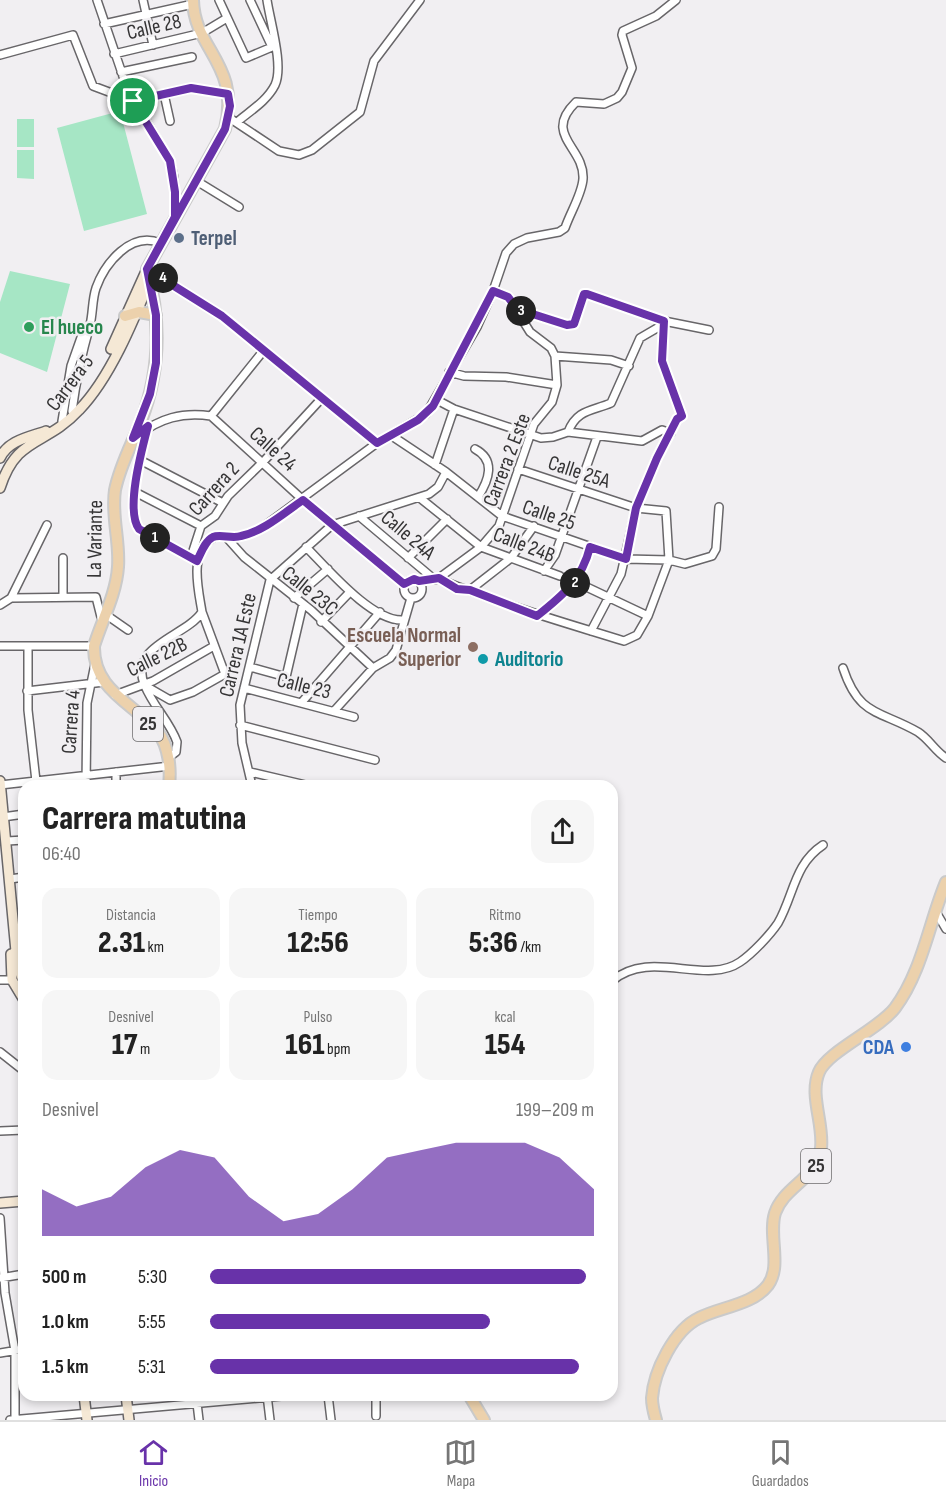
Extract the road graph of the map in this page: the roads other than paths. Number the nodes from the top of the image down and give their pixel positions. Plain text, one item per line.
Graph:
1 (97, 0) edge
2 (143, 0) edge
3 (219, 0) edge
4 (250, 0) edge
5 (267, 0) edge
6 (420, 0) edge
7 (676, 0) edge
8 (193, 2) edge
9 (146, 14) junction
10 (226, 18) junction
11 (104, 24) junction
12 (202, 33) junction
13 (153, 45) junction
14 (78, 50) dead end
15 (114, 54) junction
16 (0, 55) edge
17 (192, 57) dead end
18 (121, 72) junction
19 (93, 86) junction
20 (164, 94) junction
21 (228, 94) junction
22 (133, 101) junction
23 (233, 119) junction
24 (170, 121) dead end
25 (195, 180) junction
26 (239, 207) dead end
27 (172, 222) junction
28 (160, 243) junction
29 (147, 269) junction
30 (150, 280) junction
31 (493, 291) junction
32 (517, 309) junction
33 (92, 314) junction
34 (130, 315) junction
35 (156, 315) junction
36 (664, 323) junction
37 (709, 330) dead end
38 (264, 350) junction
39 (555, 356) junction
40 (629, 366) junction
41 (449, 372) junction
42 (557, 385) junction
43 (322, 398) junction
44 (437, 400) junction
45 (454, 409) junction
46 (72, 411) junction
47 (211, 416) junction
48 (62, 421) junction
49 (148, 426) junction
50 (568, 432) junction
51 (671, 433) junction
52 (392, 436) junction
53 (532, 436) junction
54 (597, 437) junction
55 (133, 438) junction
56 (377, 443) junction
57 (475, 449) dead end
58 (0, 458) edge
59 (140, 460) junction
60 (263, 462) junction
61 (435, 465) junction
62 (518, 469) junction
63 (446, 472) junction
64 (0, 488) edge
65 (580, 488) junction
66 (135, 492) junction
67 (478, 497) junction
68 (420, 498) junction
69 (303, 500) junction
70 (223, 503) junction
71 (719, 507) dead end
72 (636, 508) junction
73 (359, 516) junction
74 (502, 516) junction
75 (447, 519) junction
76 (47, 525) dead end
77 (333, 525) junction
78 (201, 526) junction
79 (534, 526) junction
80 (561, 535) junction
81 (227, 538) junction
82 (306, 547) junction
83 (480, 547) junction
84 (590, 547) junction
85 (63, 558) dead end
86 (408, 558) junction
87 (511, 558) junction
88 (194, 559) junction
89 (626, 559) junction
90 (669, 560) junction
91 (328, 569) junction
92 (544, 571) junction
93 (560, 576) dead end
94 (437, 579) junction
95 (270, 580) junction
96 (419, 581) junction
97 (576, 582) junction
98 (404, 584) junction
99 (470, 590) junction
100 (350, 593) junction
101 (63, 596) junction
102 (610, 596) junction
103 (294, 598) junction
104 (411, 598) junction
105 (6, 602) edge
106 (303, 604) junction
107 (202, 612) junction
108 (380, 612) junction
109 (537, 616) junction
110 (648, 616) junction
111 (104, 619) junction
112 (403, 620) junction
113 (321, 622) junction
114 (128, 630) dead end
115 (591, 631) junction
116 (0, 646) edge
117 (28, 646) junction
118 (94, 646) junction
119 (214, 646) junction
120 (351, 646) junction
121 (95, 661) junction
122 (250, 667) junction
123 (373, 668) junction
124 (843, 668) dead end
125 (105, 682) junction
126 (92, 684) junction
127 (144, 685) junction
128 (244, 688) junction
129 (27, 691) junction
130 (114, 695) junction
131 (302, 702) junction
132 (334, 711) junction
133 (354, 717) dead end
134 (240, 725) junction
135 (946, 758) edge
136 (375, 760) dead end
137 (169, 762) junction
138 (116, 772) junction
139 (250, 772) junction
140 (86, 775) junction
141 (36, 780) edge
142 (44, 780) edge
143 (86, 780) edge
144 (116, 780) edge
145 (169, 780) edge
146 (251, 780) edge
147 (284, 780) edge
148 (18, 782) edge
149 (0, 783) edge
150 (18, 815) edge
151 (1, 818) edge
152 (18, 840) edge
153 (7, 841) junction
154 (823, 845) dead end
155 (2, 864) edge
156 (18, 878) edge
157 (10, 879) junction
158 (946, 882) edge
159 (936, 912) junction
160 (946, 929) edge
161 (18, 960) edge
162 (18, 967) edge
163 (618, 976) edge
164 (0, 980) edge
165 (18, 980) edge
166 (0, 1052) edge
167 (18, 1066) edge
168 (18, 1130) edge
169 (0, 1131) edge
170 (18, 1202) edge
171 (0, 1203) edge
172 (0, 1218) edge
173 (18, 1276) edge
174 (3, 1278) edge
175 (18, 1350) edge
176 (15, 1351) junction
177 (0, 1353) edge
178 (85, 1401) edge
179 (188, 1401) edge
180 (196, 1401) edge
181 (268, 1401) edge
182 (329, 1401) edge
183 (376, 1401) edge
184 (473, 1401) edge
185 (128, 1415) edge
186 (86, 1416) edge
187 (376, 1416) dead end
188 (14, 1420) edge
189 (199, 1420) edge
190 (270, 1420) edge
191 (331, 1420) edge
192 (484, 1420) edge
193 (656, 1420) edge

1 - 11 street
2 - 9 street
3 - 10 street
4 - 10 street
5 - 23 street
6 - 23 street
7 - 31 street
8 - 9 street
8 - 12 main road
9 - 11 street
9 - 13 street
10 - 12 street, Calle 28
11 - 15 street
12 - 13 street, Calle 28
12 - 21 main road
13 - 15 street, Calle 28
14 - 19 street
15 - 18 street
16 - 19 street
17 - 18 street
18 - 22 street
19 - 22 street
20 - 21 street
20 - 22 street
20 - 24 street
21 - 23 main road
22 - 27 street
23 - 25 main road, Carrera 5
25 - 26 street
25 - 27 main road, Carrera 5
27 - 28 main road, Carrera 5
28 - 29 main road, Carrera 5
28 - 33 street
29 - 30 main road, La Variante / 25
29 - 34 street, Carrera 5
29 - 38 street
30 - 34 street, Carrera 5
30 - 35 main road, La Variante / 25
31 - 32 street
31 - 41 street
32 - 36 street
32 - 39 street
33 - 46 street
33 - 48 street
34 - 35 main road
34 - 46 street, Carrera 5
34 - 64 street, Carrera 5
35 - 55 main road, La Variante / 25
36 - 37 street
36 - 40 street
36 - 51 street
38 - 43 street
38 - 47 street
39 - 40 street
39 - 42 street, Carrera 2 Este
40 - 50 street
41 - 42 street
41 - 44 street
42 - 53 street, Carrera 2 Este
43 - 56 street
43 - 60 street, Carrera 2
44 - 45 street
44 - 52 street
45 - 53 street
45 - 61 street
46 - 48 street, Carrera 5
47 - 49 street
47 - 60 street, Calle 24
48 - 58 street, Carrera 5
49 - 55 street
49 - 59 street
50 - 53 street, Calle 25A
50 - 54 street, Calle 25A
51 - 54 street, Calle 25A
51 - 72 street
52 - 56 street
52 - 61 street, Calle 25
53 - 62 street, Carrera 2 Este
54 - 65 street
55 - 111 main road, La Variante / 25
56 - 69 street
57 - 67 street
59 - 66 street
59 - 70 street
60 - 69 street, Calle 24
60 - 70 street, Carrera 2
61 - 63 street, Calle 25
62 - 65 street, Calle 25A
62 - 74 street, Carrera 2 Este
63 - 67 street, Calle 25
63 - 68 street, Carrera 1A Este
65 - 72 street, Calle 25A
65 - 80 street
66 - 78 street
66 - 88 street
67 - 74 street, Calle 25
68 - 73 street, Carrera 1A Este
68 - 75 street, Calle 24B
69 - 77 street, Calle 24
69 - 81 street
70 - 78 street, Carrera 2
71 - 90 street, Calle 25
72 - 89 street
72 - 90 street, Calle 25A
73 - 77 street, Carrera 1A Este
73 - 86 street, Calle 24A
74 - 79 street, Calle 25
74 - 83 street, Carrera 2 Este
75 - 83 street, Calle 24B
75 - 86 street
76 - 105 street
77 - 82 street, Carrera 1A Este
77 - 98 street, Calle 24
78 - 88 street, Carrera 2
79 - 80 street, Calle 25
79 - 87 street
80 - 84 street, Calle 25
80 - 92 street
81 - 88 street
81 - 95 street, Calle 23C
82 - 91 street
82 - 95 street, Carrera 1A Este
83 - 87 street, Calle 24B
83 - 94 street, Carrera 2 Este
84 - 89 street, Calle 25
84 - 97 street
85 - 101 street
86 - 94 street, Calle 24A
87 - 92 street, Calle 24B
87 - 99 street
88 - 107 street
89 - 90 street, Calle 25
89 - 102 street
90 - 110 street
91 - 100 street
91 - 103 street
92 - 93 street, Calle 24B
94 - 96 street
94 - 99 street
95 - 103 street, Calle 23C
95 - 122 street, Carrera 1A Este
96 - 98 street
96 - 104 street
97 - 102 street
97 - 109 street
98 - 104 street
99 - 109 street
100 - 108 street
100 - 113 street
101 - 105 street
101 - 111 street
102 - 110 street
102 - 115 street
103 - 106 street, Calle 23C
104 - 112 street
106 - 113 street, Calle 23C
106 - 122 street
107 - 119 street
107 - 127 street
108 - 112 street
108 - 120 street
109 - 115 street
110 - 115 street
111 - 114 street
111 - 118 main road, La Variante / 25
112 - 123 street
113 - 120 street, Calle 23C
116 - 117 street
117 - 118 street
117 - 129 street
118 - 121 main road, La Variante / 25
119 - 127 street, Calle 22B
119 - 127 street
120 - 123 street, Calle 23C
120 - 131 street
121 - 125 main road, La Variante / 25
121 - 126 street, Carrera 4
122 - 128 street, Carrera 1A Este
123 - 132 street
124 - 135 street
125 - 126 street
125 - 130 main road, La Variante / 25
126 - 129 street
126 - 140 street, Carrera 4
127 - 130 street, Calle 22B
127 - 137 street
128 - 131 street, Calle 23
128 - 134 street, Carrera 1A Este
129 - 141 street
130 - 137 main road, La Variante / 25
131 - 132 street, Calle 23
132 - 133 street, Calle 23
134 - 136 street
134 - 139 street, Carrera 1A Este
137 - 138 street
137 - 145 main road, La Variante / 25
138 - 140 street
138 - 144 street
139 - 146 street, Carrera 1A Este
139 - 147 street
140 - 142 street
140 - 143 street, Carrera 4
148 - 149 street
149 - 151 street
150 - 151 street
151 - 153 street
151 - 155 street
152 - 153 street
153 - 157 street
154 - 163 street
155 - 162 street
156 - 157 street
157 - 161 street
158 - 159 main road, 25
159 - 160 street
159 - 193 main road, 25
164 - 165 street
166 - 167 street
168 - 169 street
170 - 171 street
172 - 174 street
173 - 174 street
174 - 176 street
175 - 176 street
176 - 177 street
176 - 188 street
178 - 186 street
179 - 185 street
180 - 189 street
181 - 190 street
182 - 191 street
183 - 187 street
184 - 192 main road
185 - 186 street
186 - 188 street

